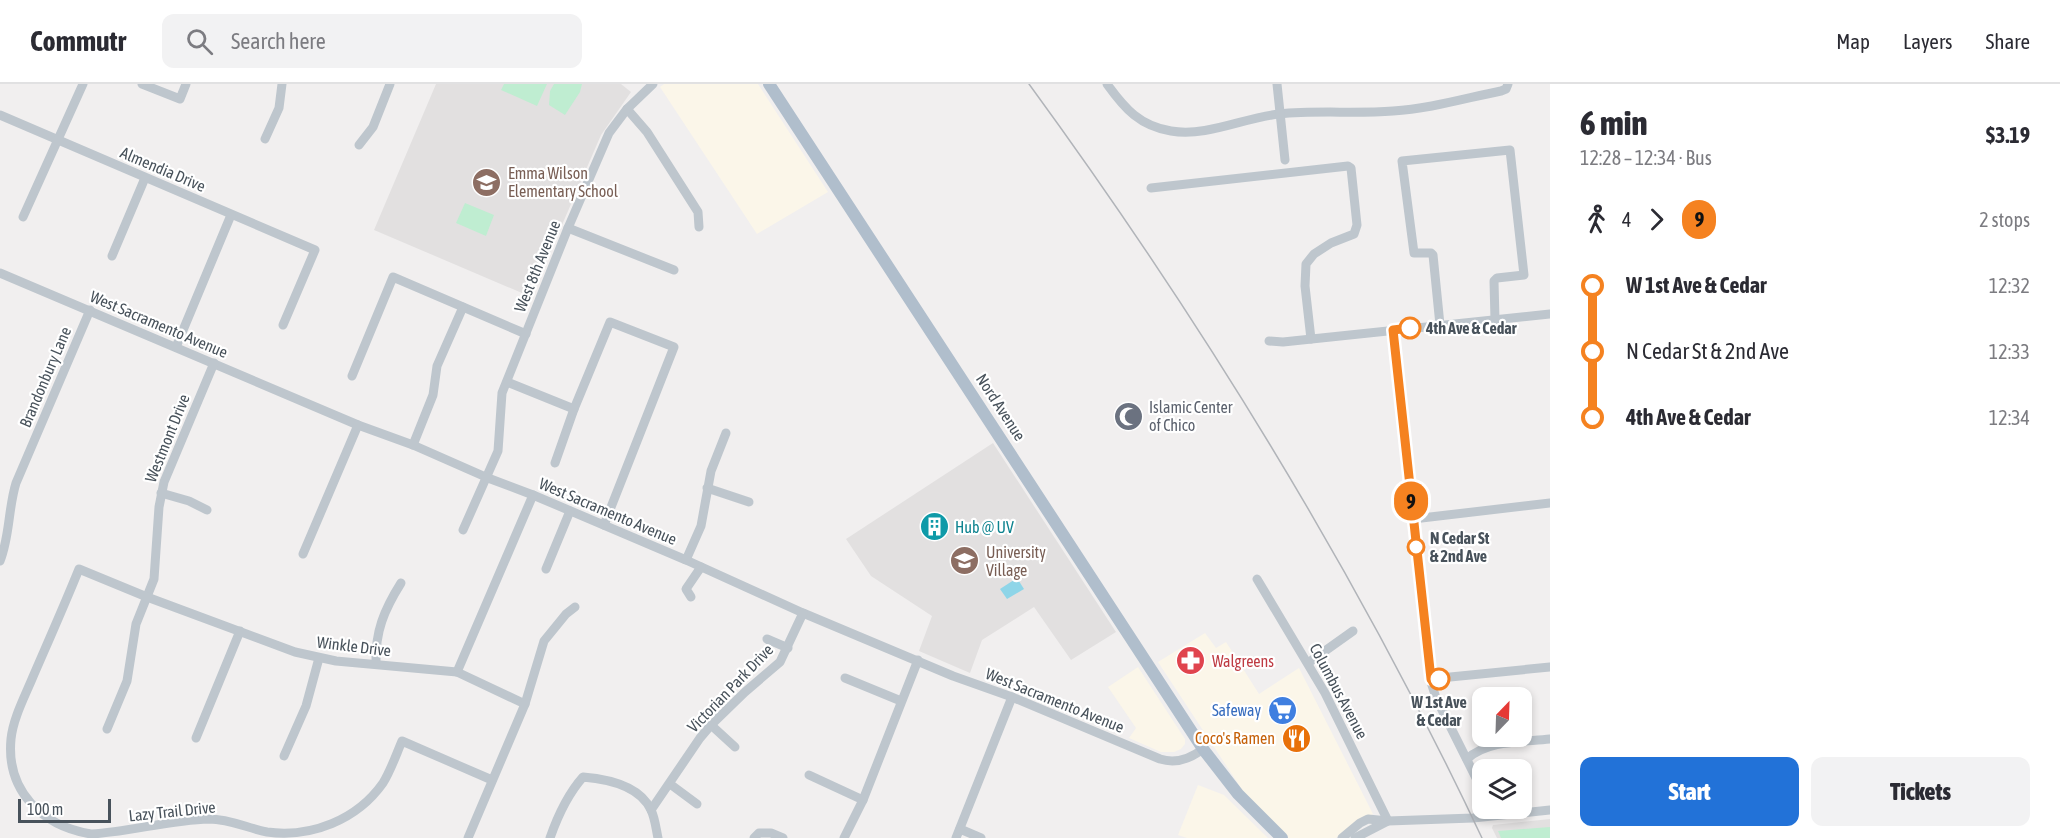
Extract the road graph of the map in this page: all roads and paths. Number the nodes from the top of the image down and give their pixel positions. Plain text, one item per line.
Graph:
1 (83, 84) edge
2 (142, 84) edge
3 (186, 84) edge
4 (282, 84) edge
5 (390, 84) edge
6 (653, 84) edge
7 (769, 84) edge
8 (1107, 84) edge
9 (1277, 84) edge
10 (1508, 84) edge
11 (627, 109) junction
12 (1280, 114) junction
13 (0, 115) edge
14 (265, 139) dead end
15 (57, 140) junction
16 (359, 145) dead end
17 (1284, 160) dead end
18 (145, 178) junction
19 (1151, 188) dead end
20 (231, 215) junction
21 (23, 217) dead end
22 (699, 227) dead end
23 (568, 228) junction
24 (112, 256) dead end
25 (674, 270) dead end
26 (0, 273) edge
27 (463, 307) junction
28 (90, 310) junction
29 (1550, 314) edge
30 (1495, 320) junction
31 (283, 325) dead end
32 (1440, 325) junction
33 (1393, 330) junction
34 (525, 334) junction
35 (1311, 339) junction
36 (1269, 341) dead end
37 (176, 347) junction
38 (214, 363) junction
39 (352, 376) dead end
40 (507, 382) junction
41 (574, 409) junction
42 (358, 425) junction
43 (726, 433) dead end
44 (413, 445) junction
45 (555, 463) dead end
46 (488, 478) junction
47 (707, 488) junction
48 (161, 493) junction
49 (532, 495) junction
50 (749, 502) dead end
51 (1550, 503) edge
52 (207, 510) dead end
53 (570, 511) junction
54 (1413, 519) junction
55 (604, 525) junction
56 (463, 530) dead end
57 (303, 554) dead end
58 (686, 560) junction
59 (0, 561) edge
60 (701, 567) junction
61 (546, 569) dead end
62 (1257, 579) dead end
63 (401, 584) dead end
64 (147, 597) junction
65 (691, 597) dead end
66 (575, 608) dead end
67 (802, 613) junction
68 (1353, 631) dead end
69 (240, 632) junction
70 (767, 639) dead end
71 (788, 648) junction
72 (319, 658) junction
73 (918, 660) junction
74 (376, 663) junction
75 (1308, 663) junction
76 (1550, 667) edge
77 (457, 672) junction
78 (845, 678) dead end
79 (1431, 679) junction
80 (1012, 697) junction
81 (901, 701) junction
82 (525, 704) junction
83 (711, 725) junction
84 (107, 729) dead end
85 (196, 738) dead end
86 (1550, 739) edge
87 (735, 747) dead end
88 (1203, 749) junction
89 (284, 756) dead end
90 (1467, 759) junction
91 (1472, 769) edge
92 (809, 776) dead end
93 (492, 780) junction
94 (670, 784) junction
95 (863, 800) junction
96 (697, 804) dead end
97 (651, 810) junction
98 (1550, 810) edge
99 (1532, 811) edge
100 (1472, 814) edge
101 (1388, 821) junction
102 (958, 833) edge
103 (310, 835) edge
104 (104, 836) edge
105 (468, 838) edge
106 (550, 838) edge
107 (658, 838) edge
108 (754, 838) edge
109 (783, 838) edge
110 (844, 838) edge
111 (981, 838) edge
112 (1272, 838) edge
113 (1282, 838) edge
114 (1342, 838) edge
115 (1355, 838) edge

1 - 15 street
2 - 3 street
4 - 14 street
5 - 16 street
6 - 11 street, West 8th Avenue
7 - 88 main road, Nord Avenue
8 - 12 street
9 - 12 street
10 - 12 street
11 - 22 street
11 - 23 street, West 8th Avenue
12 - 17 street
13 - 15 street, Almendia Drive
15 - 18 street, Almendia Drive
15 - 21 street
18 - 20 street, Almendia Drive
18 - 24 street
19 - 35 street
20 - 31 street, Almendia Drive
20 - 37 street
23 - 25 street
23 - 34 street, West 8th Avenue
26 - 28 street, West Sacramento Avenue
27 - 34 street
27 - 39 street
27 - 44 street
28 - 37 street, West Sacramento Avenue
28 - 59 street, Brandonbury Lane
29 - 30 street
30 - 32 street
30 - 32 street
32 - 33 street
33 - 35 street
33 - 54 street
34 - 40 street, West 8th Avenue
35 - 36 street
37 - 38 street, West Sacramento Avenue
38 - 42 street, West Sacramento Avenue
38 - 48 street, Westmont Drive
40 - 41 street
40 - 46 street, West 8th Avenue
41 - 45 street
41 - 55 street
42 - 44 street, West Sacramento Avenue
42 - 57 street
43 - 47 street
44 - 46 street, West Sacramento Avenue
46 - 49 street, West Sacramento Avenue
46 - 56 street, West 8th Avenue
47 - 50 street
47 - 58 street
48 - 52 street
48 - 64 street, Westmont Drive
49 - 53 street, West Sacramento Avenue
49 - 77 street
51 - 54 street
53 - 55 street, West Sacramento Avenue
53 - 61 street
54 - 79 street
55 - 58 street, West Sacramento Avenue
58 - 60 street, West Sacramento Avenue
60 - 65 street
60 - 67 street, West Sacramento Avenue
62 - 75 street, Columbus Avenue
63 - 74 street
64 - 69 street, Winkle Drive
64 - 84 street, Westmont Drive
64 - 104 street, Lazy Trail Drive
66 - 82 street
67 - 71 street, Victorian Park Drive
67 - 73 street, West Sacramento Avenue
68 - 75 street
69 - 72 street, Winkle Drive
69 - 85 street
70 - 71 street
71 - 83 street, Victorian Park Drive
72 - 74 street, Winkle Drive
72 - 89 street
73 - 80 street, West Sacramento Avenue
73 - 81 street
74 - 77 street, Winkle Drive
75 - 101 street, Columbus Avenue
76 - 79 street
77 - 82 street, Winkle Drive
78 - 81 street
79 - 90 street
80 - 88 street, West Sacramento Avenue
80 - 102 street
81 - 95 street
82 - 93 street
83 - 87 street
83 - 94 street, Victorian Park Drive
86 - 90 street
88 - 112 main road, Nord Avenue
88 - 113 main road, Nord Avenue
90 - 91 street
92 - 95 street
93 - 103 street, Lazy Trail Drive
93 - 105 street
94 - 96 street
94 - 97 street, Victorian Park Drive
95 - 110 street
97 - 106 street
97 - 107 street
98 - 99 street
100 - 101 street
101 - 114 street
101 - 115 street
102 - 111 street
103 - 104 street, Lazy Trail Drive
108 - 109 street

